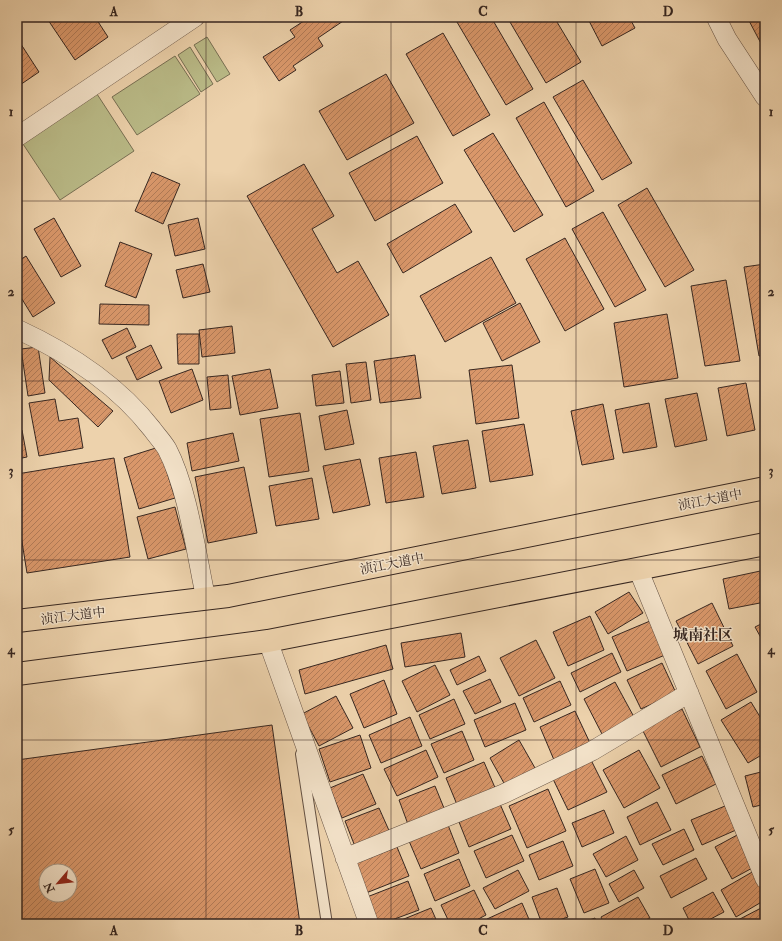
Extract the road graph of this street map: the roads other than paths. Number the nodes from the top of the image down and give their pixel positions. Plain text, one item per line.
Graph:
1 (194, 17) edge
2 (716, 17) edge
3 (765, 97) edge
4 (17, 137) edge
5 (17, 329) edge
6 (765, 488) edge
7 (765, 544) edge
8 (638, 569) junction
9 (206, 599) junction
10 (17, 621) edge
11 (268, 642) junction
12 (17, 674) edge
13 (689, 693) junction
14 (295, 721) junction
15 (345, 858) junction
16 (765, 879) edge
17 (328, 924) edge
18 (369, 924) edge

1 - 4 street
2 - 3 street
5 - 9 street
6 - 9 main road, 浈江大道中
7 - 8 main road
8 - 11 main road
8 - 13 street
9 - 10 main road, 浈江大道中
11 - 12 main road
11 - 14 street
13 - 15 street
13 - 16 street
14 - 15 street
14 - 17 lane
15 - 18 street

